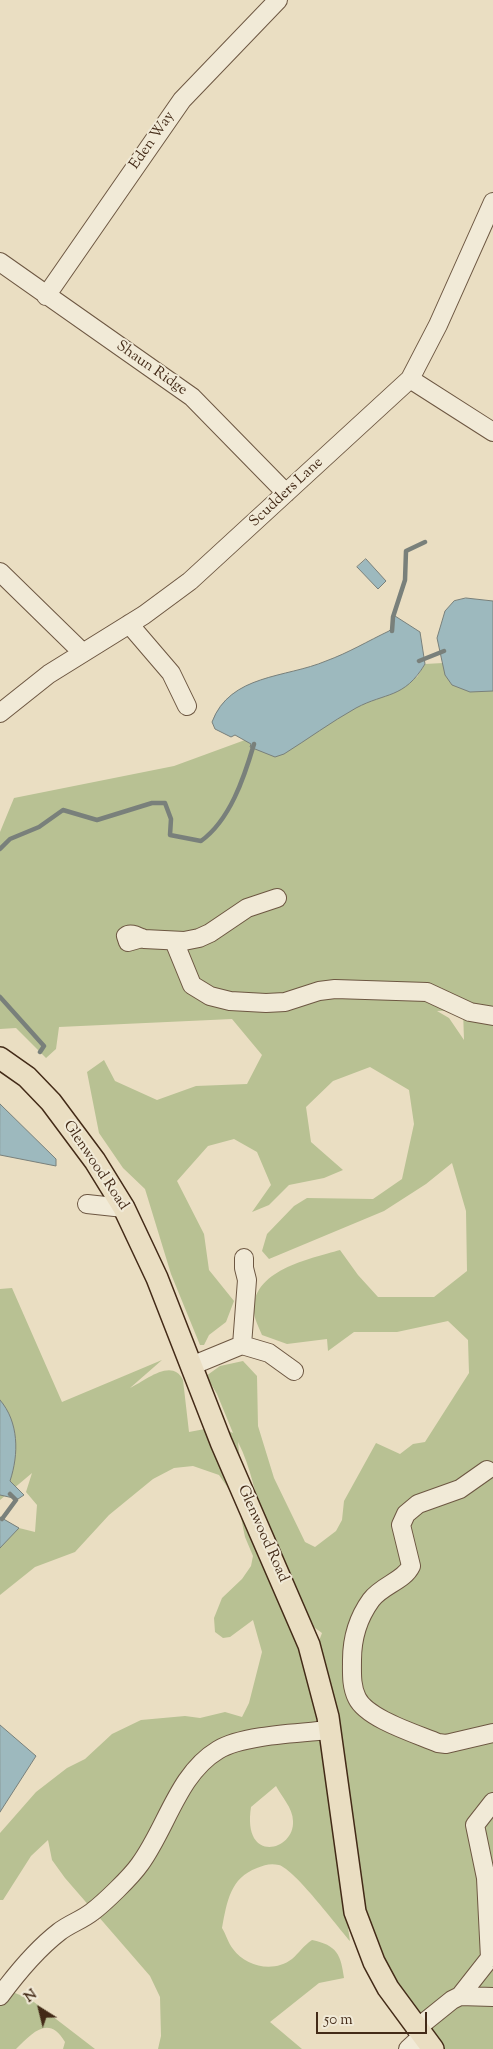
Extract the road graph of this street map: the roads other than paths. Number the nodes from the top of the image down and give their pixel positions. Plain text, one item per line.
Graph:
1 (278, 0) edge
2 (493, 202) edge
3 (0, 262) edge
4 (46, 296) junction
5 (410, 379) junction
6 (493, 432) edge
7 (286, 493) junction
8 (0, 572) edge
9 (129, 624) junction
10 (83, 653) junction
11 (187, 706) dead end
12 (0, 713) edge
13 (277, 898) dead end
14 (142, 938) dead end
15 (174, 941) junction
16 (493, 1016) edge
17 (0, 1058) edge
18 (87, 1204) dead end
19 (124, 1208) junction
20 (244, 1258) dead end
21 (242, 1345) junction
22 (191, 1366) junction
23 (294, 1372) dead end
24 (487, 1470) dead end
25 (330, 1730) junction
26 (493, 1733) edge
27 (493, 1802) edge
28 (491, 1956) edge
29 (0, 1996) edge
30 (460, 1996) junction
31 (493, 1998) edge
32 (420, 2041) edge

1 - 4 street, Eden Way
2 - 5 street, Scudders Lane
3 - 4 street, Shaun Ridge
4 - 7 street, Shaun Ridge
5 - 6 street
5 - 7 street, Scudders Lane
7 - 9 street, Scudders Lane
8 - 10 street
9 - 10 street, Scudders Lane
9 - 11 street
10 - 12 street, Scudders Lane
13 - 15 street
14 - 15 street
15 - 16 street
17 - 19 main road, Glenwood Road
18 - 19 street
19 - 22 main road, Glenwood Road
20 - 21 street
21 - 22 street
21 - 23 street
22 - 25 main road, Glenwood Road
24 - 26 street
25 - 29 street
25 - 32 main road, Glenwood Road
27 - 28 street
28 - 30 street
30 - 31 street
30 - 32 street

